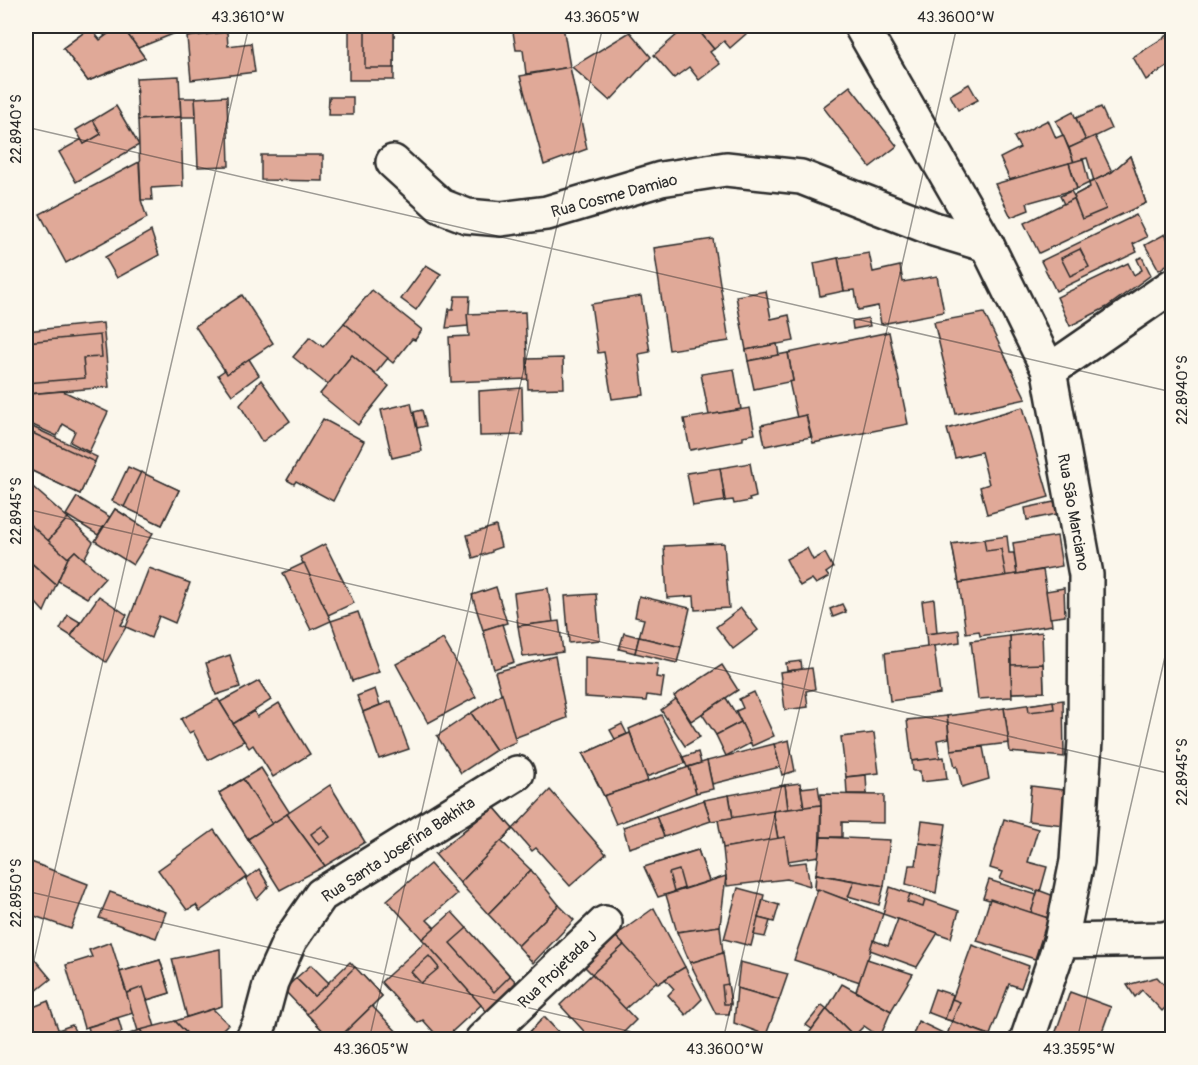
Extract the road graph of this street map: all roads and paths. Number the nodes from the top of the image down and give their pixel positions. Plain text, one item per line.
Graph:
1 (861, 26) edge
2 (393, 162) dead end
3 (987, 245) junction
4 (1173, 286) edge
5 (1049, 371) junction
6 (517, 772) dead end
7 (605, 923) dead end
8 (1173, 937) edge
9 (1061, 941) junction
10 (252, 1040) edge
11 (482, 1040) edge
12 (1027, 1040) edge

1 - 3 street, Rua São Marciano
2 - 3 street, Rua Cosme Damiao
3 - 5 street, Rua São Marciano
4 - 5 street
5 - 9 street, Rua São Marciano
6 - 10 street, Rua Santa Josefina Bakhita
7 - 11 street, Rua Projetada J
8 - 9 street
9 - 12 street, Rua São Marciano

